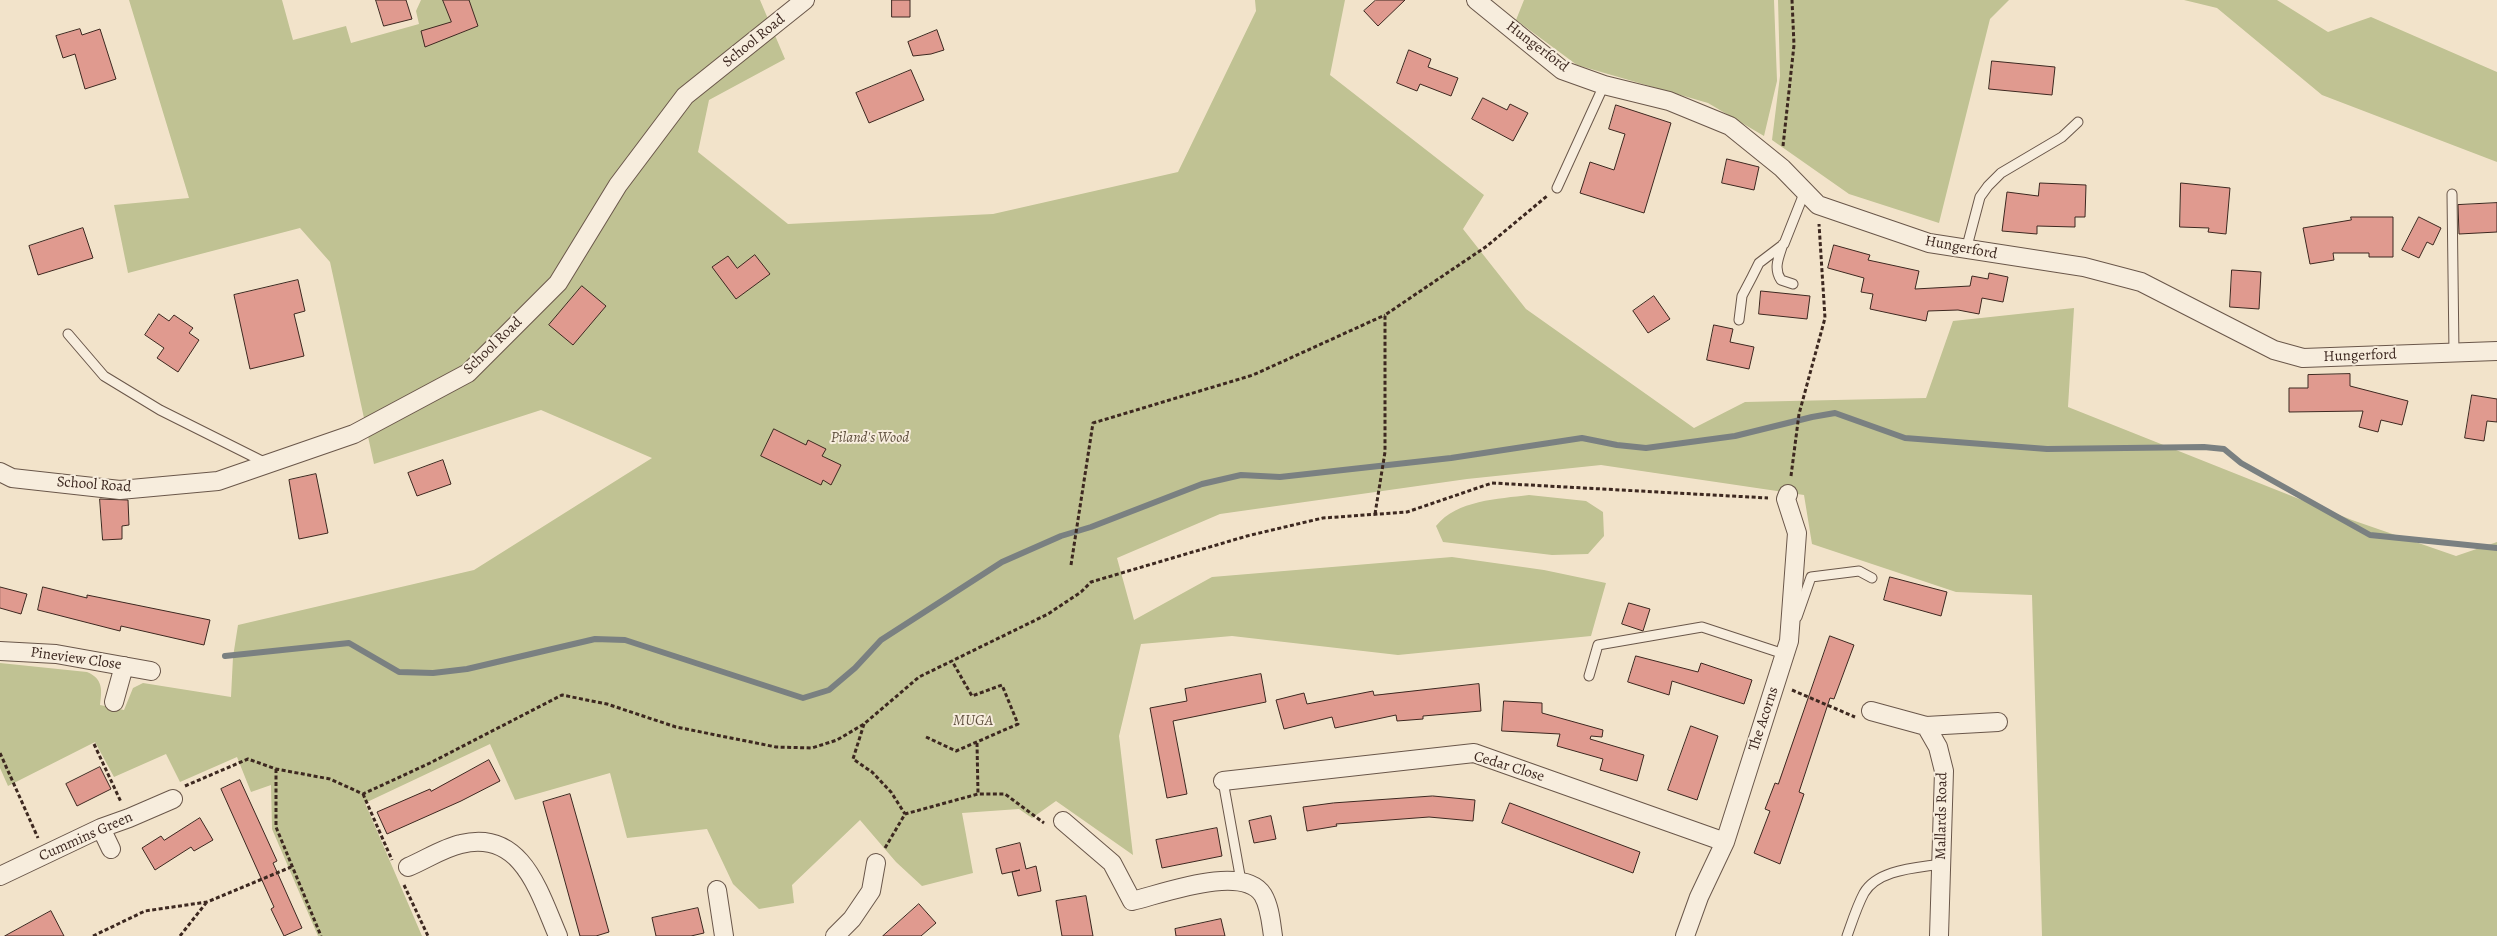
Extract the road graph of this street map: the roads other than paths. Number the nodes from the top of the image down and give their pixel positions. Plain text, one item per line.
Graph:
1 (805, 0) edge
2 (1476, 0) edge
3 (1604, 85) junction
4 (2078, 122) dead end
5 (1557, 188) road end
6 (1806, 191) junction
7 (2452, 194) dead end
8 (1784, 244) junction
9 (1965, 250) junction
10 (1793, 284) dead end
11 (1739, 320) dead end
12 (68, 334) dead end
13 (2497, 351) edge
14 (2454, 353) junction
15 (268, 464) junction
16 (0, 472) edge
17 (1787, 496) road end
18 (1872, 578) dead end
19 (1786, 648) junction
20 (0, 651) edge
21 (124, 666) junction
22 (151, 671) dead end
23 (1589, 676) dead end
24 (114, 702) dead end
25 (1871, 711) road end
26 (1998, 722) dead end
27 (1926, 726) junction
28 (1223, 781) joint
29 (173, 799) road end
30 (1063, 821) road end
31 (101, 828) junction
32 (1724, 842) junction
33 (111, 849) dead end
34 (876, 863) road end
35 (1941, 864) junction
36 (402, 868) road end
37 (0, 876) edge
38 (1241, 881) junction
39 (717, 890) dead end
40 (1687, 935) edge
41 (558, 936) edge
42 (724, 936) edge
43 (835, 936) edge
44 (1274, 936) edge
45 (1847, 936) edge
46 (1939, 936) edge

1 - 15 street, School Road
2 - 3 street, Hungerford
3 - 5 lane
3 - 6 street, Hungerford
4 - 9 lane
6 - 8 lane
6 - 9 street, Hungerford
7 - 14 lane
8 - 10 lane
8 - 11 lane
9 - 14 street, Hungerford
12 - 15 lane
13 - 14 street, Hungerford
15 - 16 street, School Road
17 - 19 street, The Acorns
18 - 19 lane
19 - 23 lane
19 - 32 street, The Acorns
20 - 21 street, Pineview Close
21 - 22 street, Pineview Close
21 - 24 street
25 - 27 street
26 - 27 street
27 - 35 street, Mallards Road
28 - 32 street, Cedar Close
28 - 38 lane
29 - 31 street, Cummins Green
30 - 38 street
31 - 33 street
31 - 37 street, Cummins Green
32 - 40 street, The Acorns
34 - 43 street
35 - 45 lane
35 - 46 street, Mallards Road
36 - 41 street
38 - 44 street
39 - 42 street

